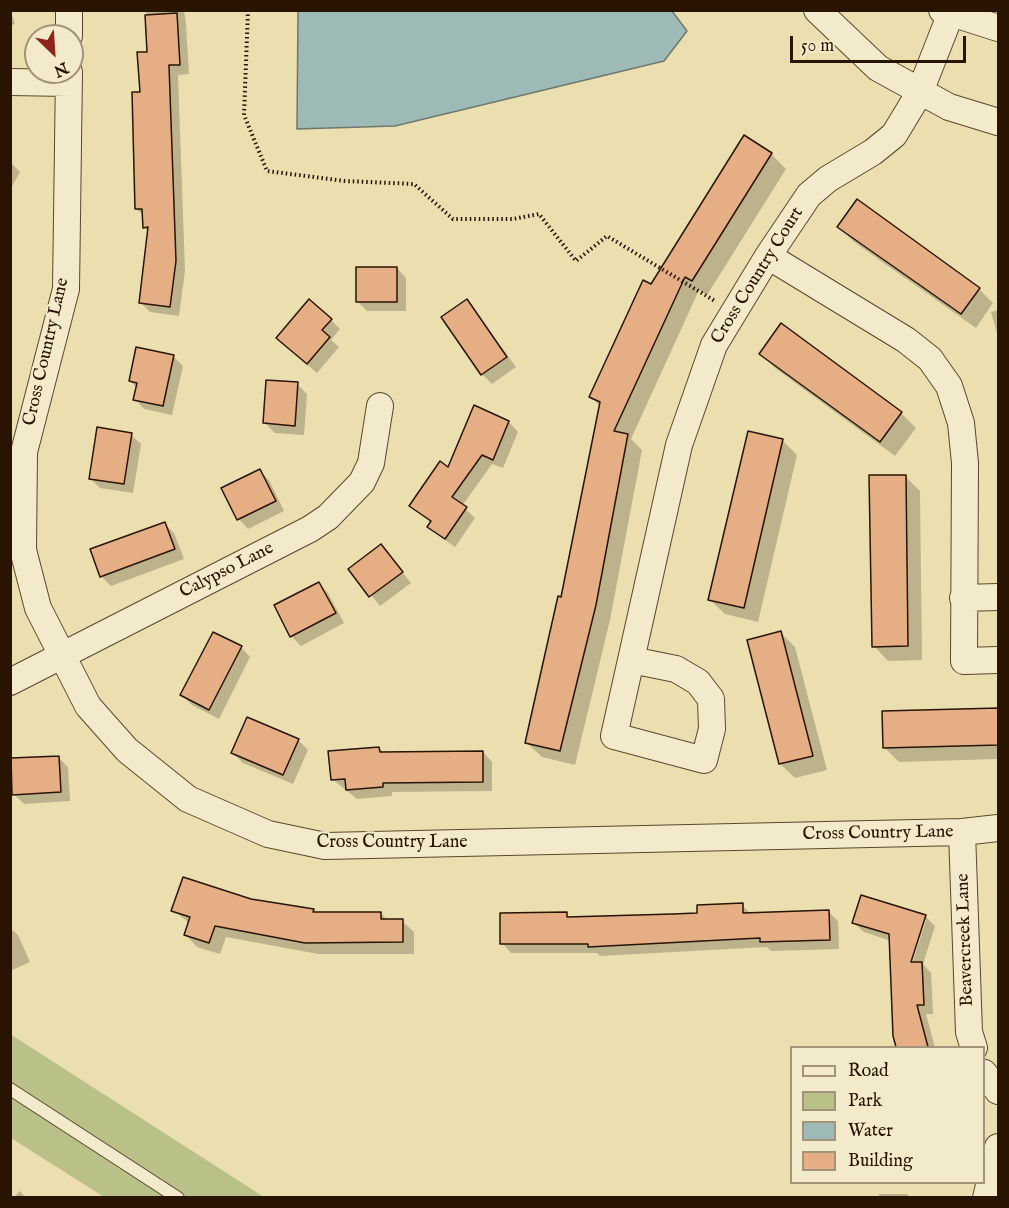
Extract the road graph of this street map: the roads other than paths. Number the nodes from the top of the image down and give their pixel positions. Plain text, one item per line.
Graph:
1 (817, 10) edge
2 (946, 12) edge
3 (999, 28) edge
4 (69, 84) edge
5 (920, 92) junction
6 (999, 122) edge
7 (768, 256) junction
8 (380, 406) dead end
9 (17, 451) edge
10 (999, 597) edge
11 (963, 598) junction
12 (63, 655) junction
13 (631, 660) junction
14 (999, 660) edge
15 (10, 682) edge
16 (999, 828) edge
17 (962, 832) junction
18 (975, 1046) edge
19 (985, 1074) edge
20 (10, 1089) edge
21 (999, 1091) edge
22 (999, 1147) edge
23 (178, 1197) edge
24 (986, 1197) edge

1 - 5 street
2 - 3 street
2 - 5 street, Cross Country Court
4 - 9 street, Cross Country Lane
5 - 6 street
5 - 7 street, Cross Country Court
7 - 11 street
7 - 13 street, Cross Country Court
8 - 12 street, Calypso Lane
9 - 12 street, Cross Country Lane
10 - 11 street
11 - 14 street
12 - 15 street, Calypso Lane
12 - 17 street, Cross Country Lane
13 - 13 street, Cross Country Court
16 - 17 street, Cross Country Lane
17 - 18 street, Beavercreek Lane
19 - 21 street
20 - 23 lane
22 - 24 street

